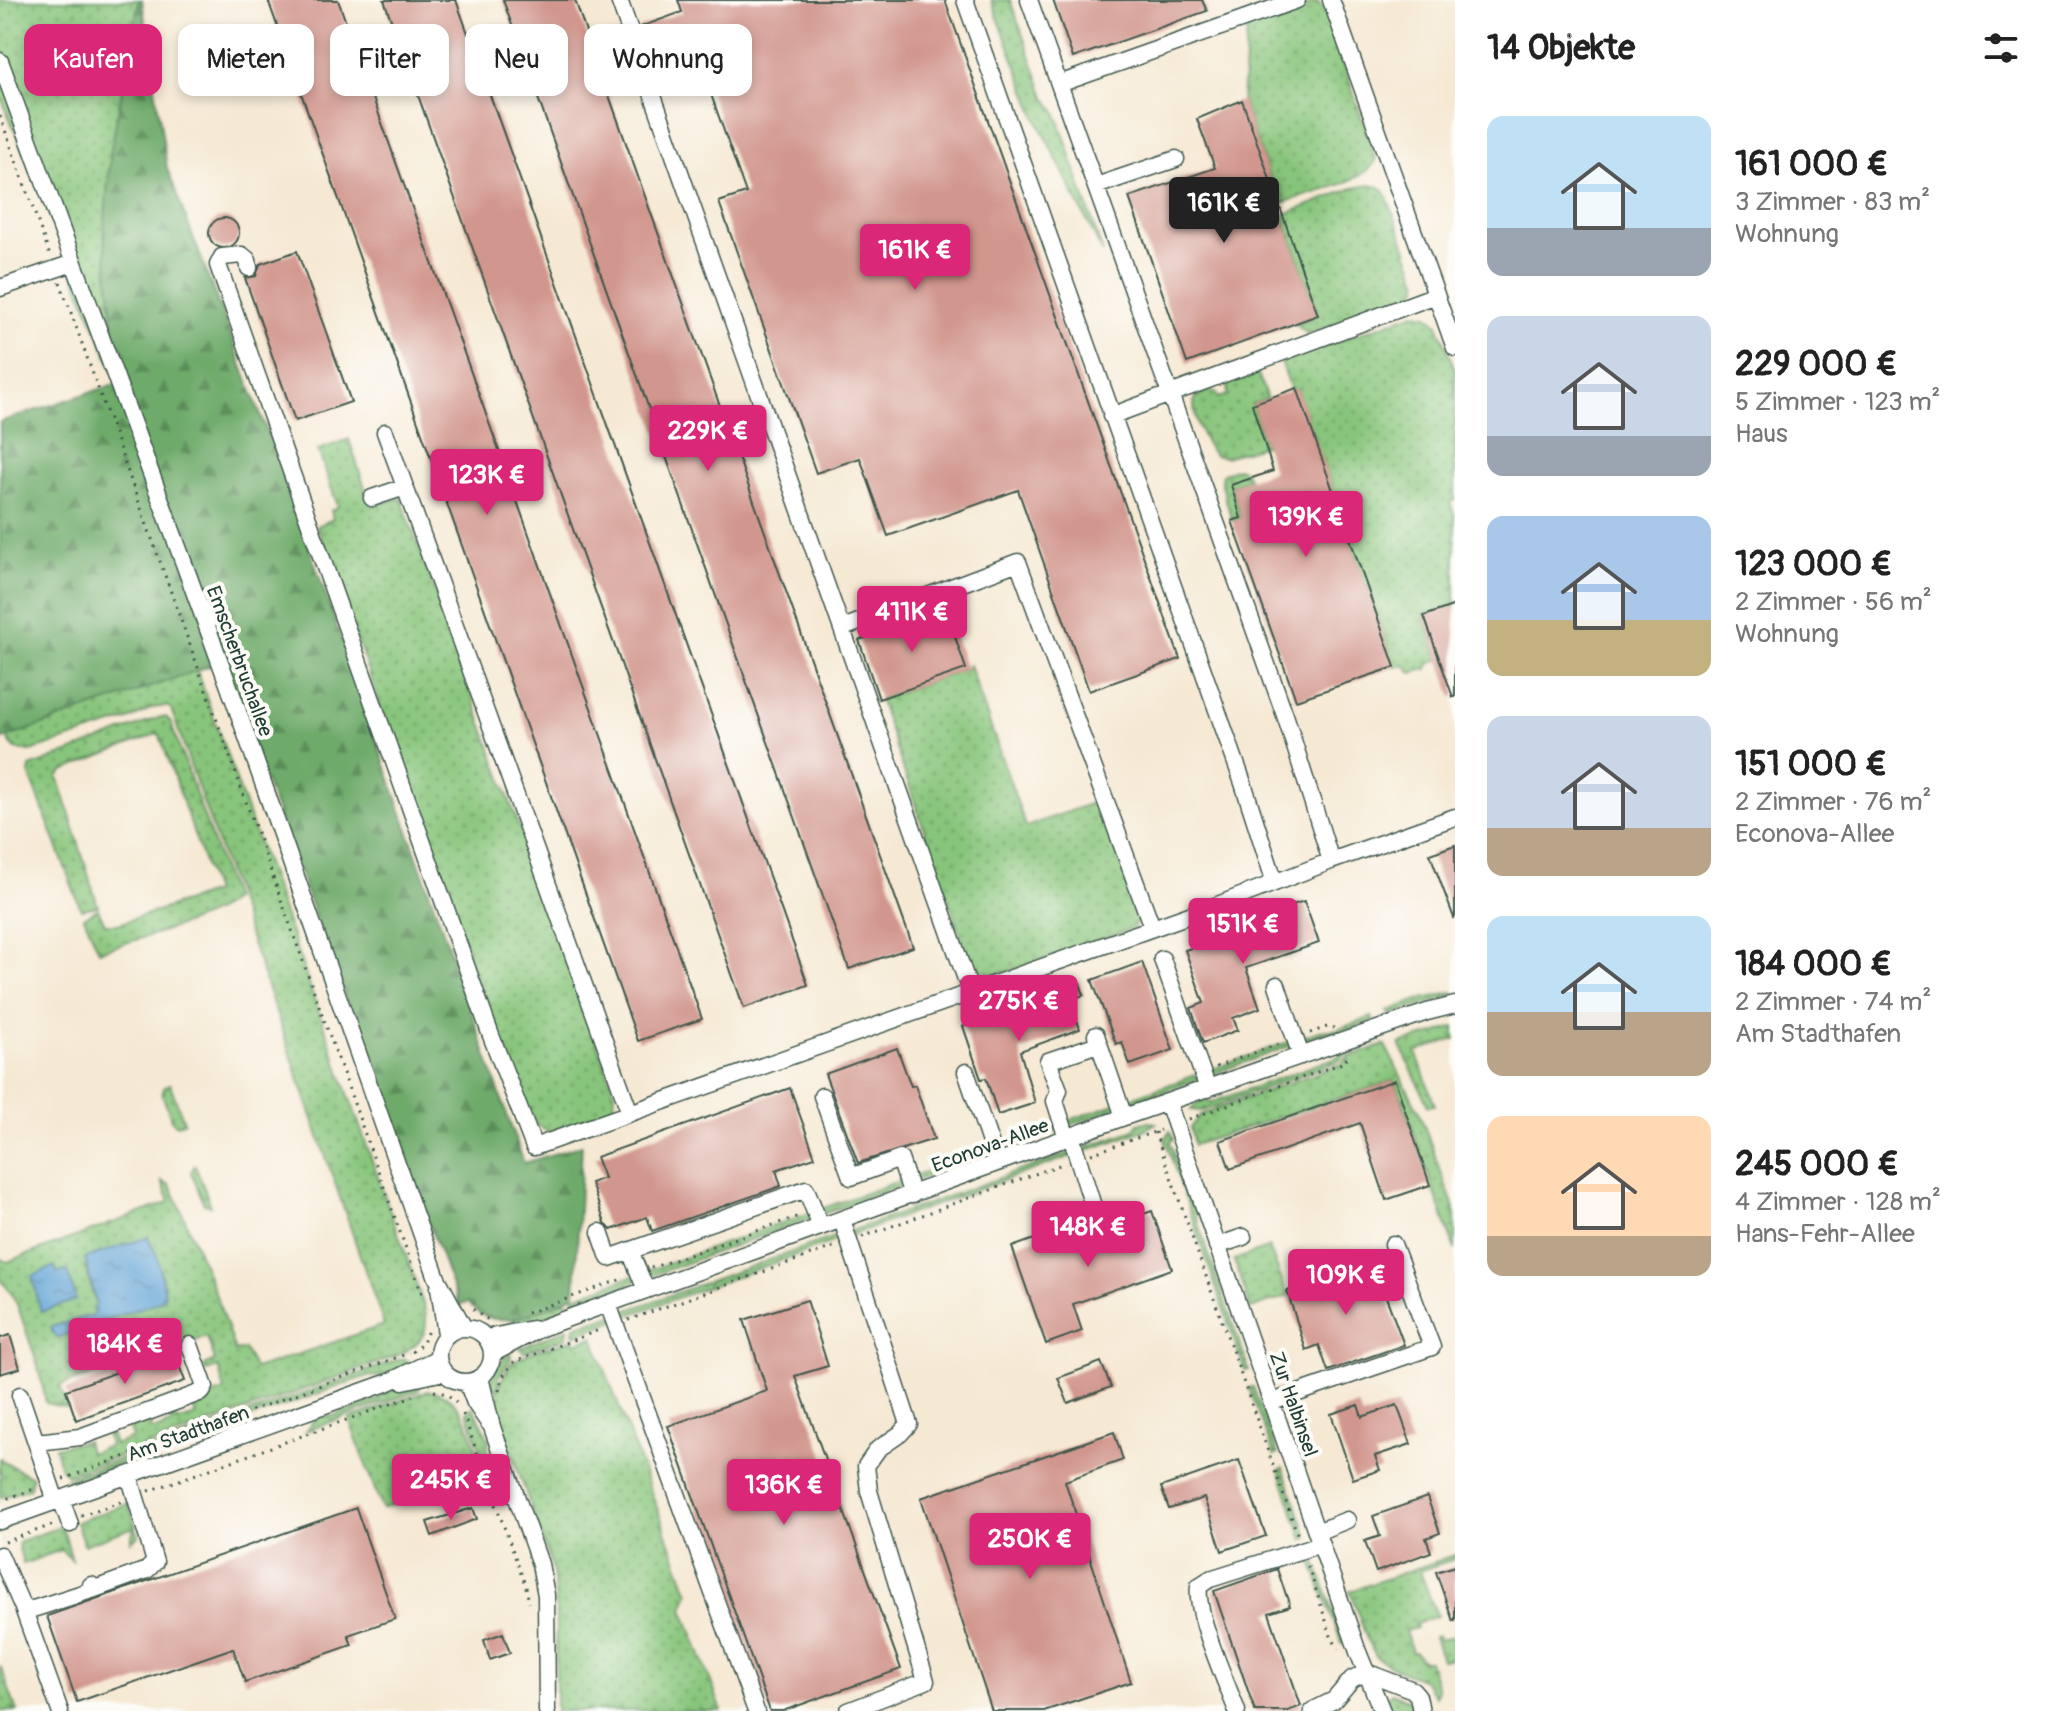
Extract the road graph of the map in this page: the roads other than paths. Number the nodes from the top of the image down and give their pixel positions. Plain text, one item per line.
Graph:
1 (619, 0) edge
2 (965, 0) edge
3 (1029, 0) edge
4 (1297, 0) edge
5 (1331, 0) edge
6 (0, 61) edge
7 (1059, 84) junction
8 (1176, 159) dead end
9 (1096, 186) junction
10 (73, 263) junction
11 (249, 268) dead end
12 (0, 288) edge
13 (1436, 295) junction
14 (1455, 348) edge
15 (1171, 394) junction
16 (1111, 416) junction
17 (385, 432) dead end
18 (405, 487) junction
19 (372, 498) dead end
20 (843, 628) junction
21 (1455, 817) edge
22 (1331, 861) junction
23 (1275, 883) junction
24 (1152, 927) junction
25 (1162, 959) dead end
26 (1277, 985) dead end
27 (971, 993) junction
28 (1455, 1005) edge
29 (1301, 1056) junction
30 (966, 1072) dead end
31 (1208, 1089) junction
32 (822, 1096) dead end
33 (1168, 1103) junction
34 (630, 1113) junction
35 (1124, 1117) junction
36 (1069, 1137) junction
37 (997, 1163) junction
38 (912, 1195) junction
39 (1093, 1206) dead end
40 (842, 1220) junction
41 (821, 1227) junction
42 (600, 1232) dead end
43 (1243, 1237) dead end
44 (1393, 1244) dead end
45 (1217, 1246) junction
46 (630, 1251) junction
47 (437, 1278) junction
48 (646, 1290) junction
49 (608, 1304) junction
50 (464, 1328) junction
51 (446, 1334) junction
52 (190, 1345) dead end
53 (489, 1346) junction
54 (441, 1365) junction
55 (474, 1380) junction
56 (20, 1395) dead end
57 (1272, 1402) junction
58 (37, 1442) junction
59 (129, 1475) junction
60 (58, 1500) junction
61 (1347, 1520) dead end
62 (0, 1521) edge
63 (69, 1521) road end
64 (1319, 1538) junction
65 (0, 1555) edge
66 (23, 1608) junction
67 (1366, 1672) junction
68 (60, 1711) edge
69 (547, 1711) edge
70 (756, 1711) edge
71 (848, 1711) edge
72 (1237, 1711) edge
73 (1312, 1711) edge
74 (1382, 1711) edge
75 (1421, 1711) edge

1 - 20 street
2 - 16 street
3 - 7 street
4 - 7 street
5 - 13 street
6 - 10 street, Emscherbruchallee
7 - 9 street
8 - 9 street
9 - 15 street
10 - 12 street
10 - 47 street, Emscherbruchallee
11 - 34 street
13 - 14 street
13 - 15 street
15 - 16 street
15 - 22 street
16 - 23 street
17 - 18 street
18 - 19 street
18 - 34 street
20 - 24 street
20 - 27 street
21 - 22 street
22 - 23 street
23 - 24 street
24 - 27 street
25 - 31 street
26 - 29 street
27 - 34 street
28 - 29 street, Econova-Allee
29 - 31 street, Econova-Allee
30 - 37 street
31 - 33 street, Econova-Allee
32 - 38 street
33 - 35 street, Econova-Allee
33 - 45 street, Zur Halbinsel
35 - 36 street, Econova-Allee
35 - 36 street
36 - 37 street, Econova-Allee
36 - 39 street
37 - 38 street, Econova-Allee
38 - 40 street, Econova-Allee
40 - 41 street, Econova-Allee
40 - 71 street
41 - 46 street
41 - 48 street, Econova-Allee
42 - 46 street
43 - 45 street
44 - 57 street
45 - 57 street, Zur Halbinsel
46 - 48 street
47 - 50 street, Emscherbruchallee
47 - 51 street, Emscherbruchallee
48 - 49 street, Econova-Allee
49 - 53 street, Econova-Allee
49 - 70 street
50 - 51 street
50 - 53 street
51 - 54 street
52 - 58 street
53 - 55 street
54 - 55 street
54 - 59 street, Am Stadthafen
55 - 69 street
56 - 58 street
57 - 64 street, Zur Halbinsel
58 - 60 street
59 - 60 street, Am Stadthafen
59 - 66 street
60 - 62 street, Am Stadthafen
60 - 63 street
61 - 64 street
64 - 67 street, Zur Halbinsel
64 - 72 street
65 - 66 street
66 - 68 street
67 - 73 street
67 - 74 street, Zur Halbinsel
67 - 75 street

